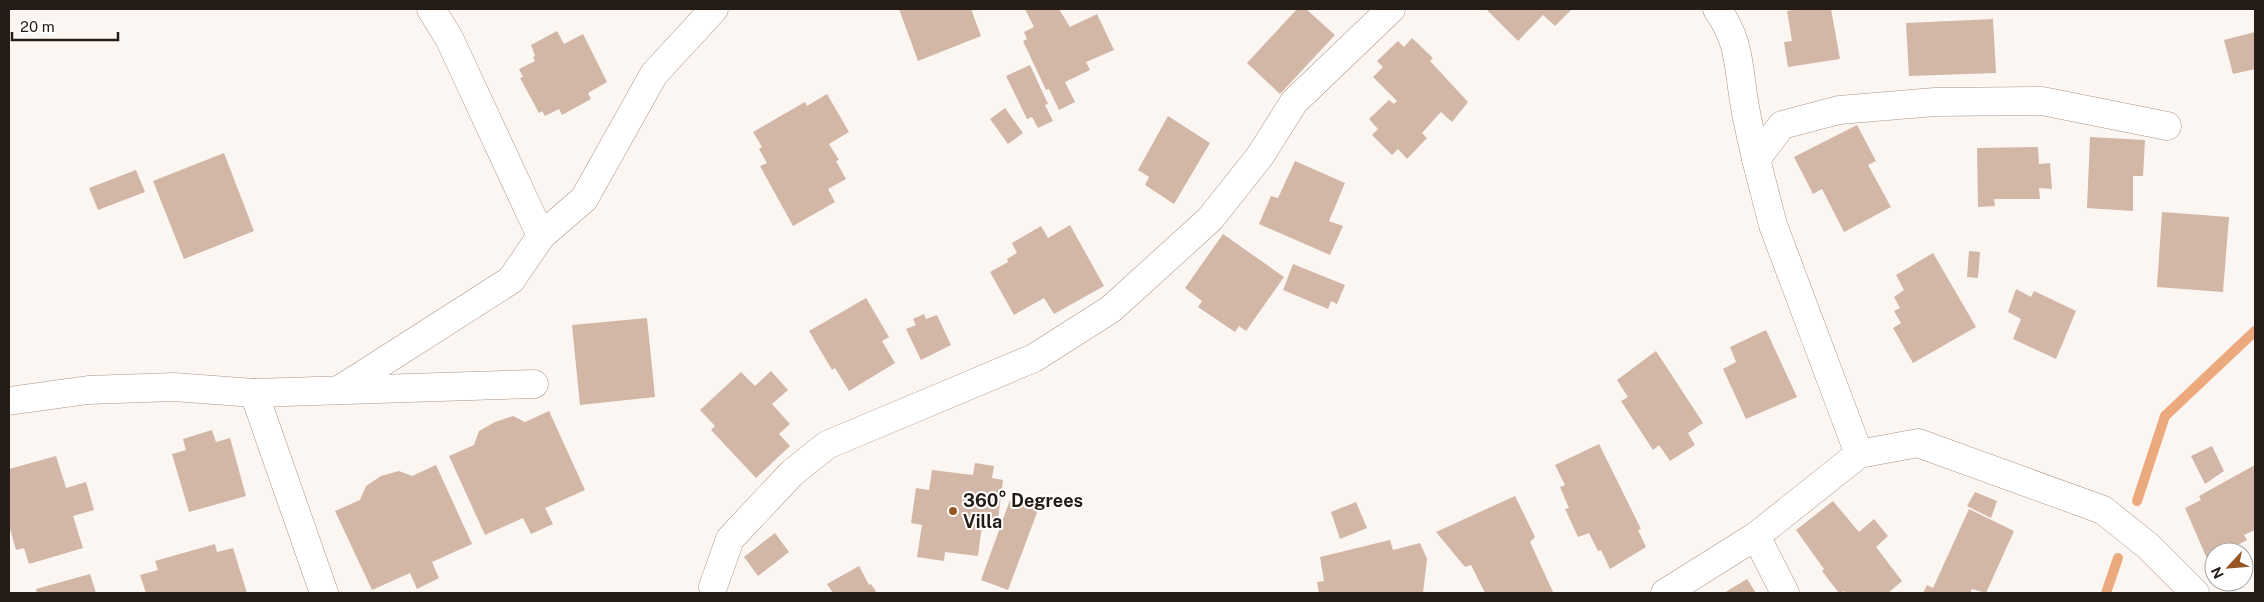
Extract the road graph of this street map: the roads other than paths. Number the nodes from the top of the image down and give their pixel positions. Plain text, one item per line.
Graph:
1 (431, 9) edge
2 (714, 9) edge
3 (1391, 9) edge
4 (1717, 9) edge
5 (2168, 126) dead end
6 (1756, 159) junction
7 (541, 236) junction
8 (534, 384) dead end
9 (338, 390) junction
10 (254, 393) junction
11 (9, 401) edge
12 (1859, 454) junction
13 (1756, 536) junction
14 (708, 591) edge
15 (324, 593) edge
16 (1665, 593) edge
17 (1784, 593) edge
18 (2195, 593) edge

1 - 7 street
2 - 7 street
3 - 14 street
4 - 6 street
5 - 6 street
6 - 12 street
7 - 9 street
8 - 9 street
9 - 10 street
10 - 11 street
10 - 15 street
12 - 13 street
12 - 18 street
13 - 16 street
13 - 17 street

